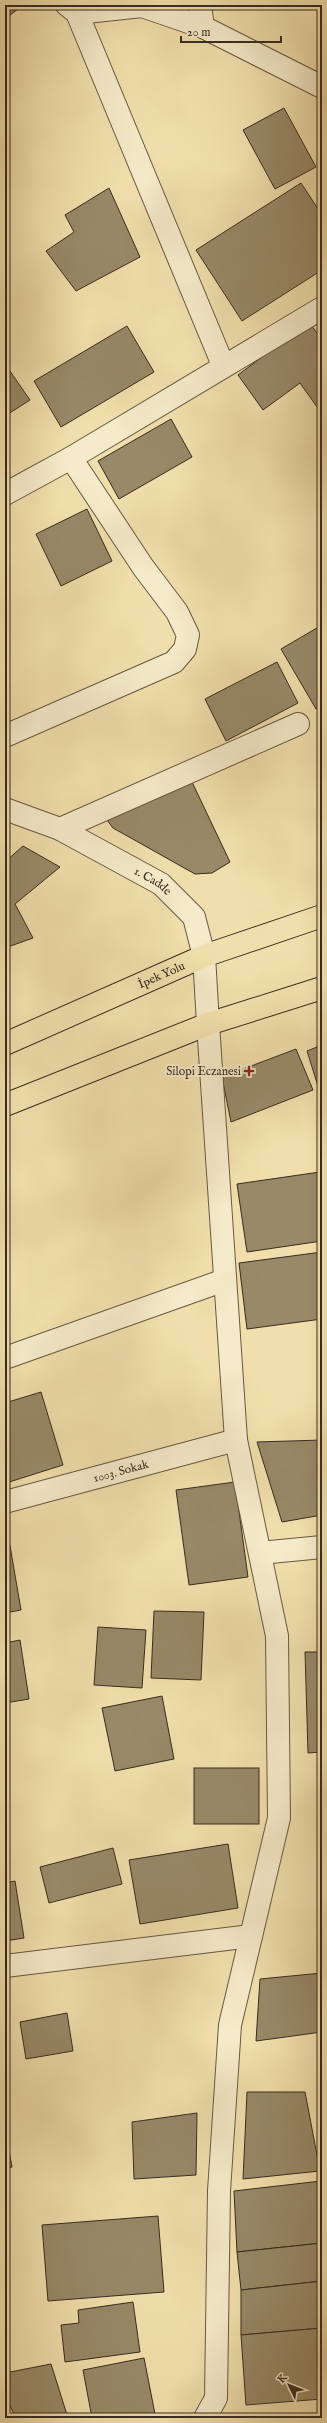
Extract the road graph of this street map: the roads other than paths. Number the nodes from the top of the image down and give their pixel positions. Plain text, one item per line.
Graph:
1 (200, 5) edge
2 (72, 9) edge
3 (203, 27) junction
4 (322, 87) edge
5 (321, 312) edge
6 (223, 365) junction
7 (71, 458) junction
8 (5, 494) edge
9 (298, 724) dead end
10 (5, 736) edge
11 (5, 810) edge
12 (60, 829) junction
13 (322, 916) edge
14 (204, 956) junction
15 (322, 988) edge
16 (208, 1024) junction
17 (5, 1044) edge
18 (5, 1105) edge
19 (225, 1280) junction
20 (5, 1358) edge
21 (236, 1440) junction
22 (5, 1502) edge
23 (322, 1547) edge
24 (260, 1553) junction
25 (251, 1936) junction
26 (5, 1966) edge
27 (205, 2418) edge

1 - 3 street
2 - 3 street
2 - 6 street
3 - 4 street
5 - 6 street
6 - 7 street
7 - 8 street
7 - 10 street
9 - 12 street
11 - 12 street, 1. Cadde
12 - 14 street, 1. Cadde
13 - 14 highway, İpek Yolu
14 - 16 street, 1. Cadde
14 - 17 highway, İpek Yolu
15 - 16 highway
16 - 18 highway
16 - 19 street, 1. Cadde
19 - 20 street
19 - 21 street, 1. Cadde
21 - 22 street, 1003. Sokak
21 - 24 street, 1. Cadde
23 - 24 street
24 - 25 street, 1. Cadde
25 - 26 street
25 - 27 street, 1. Cadde

